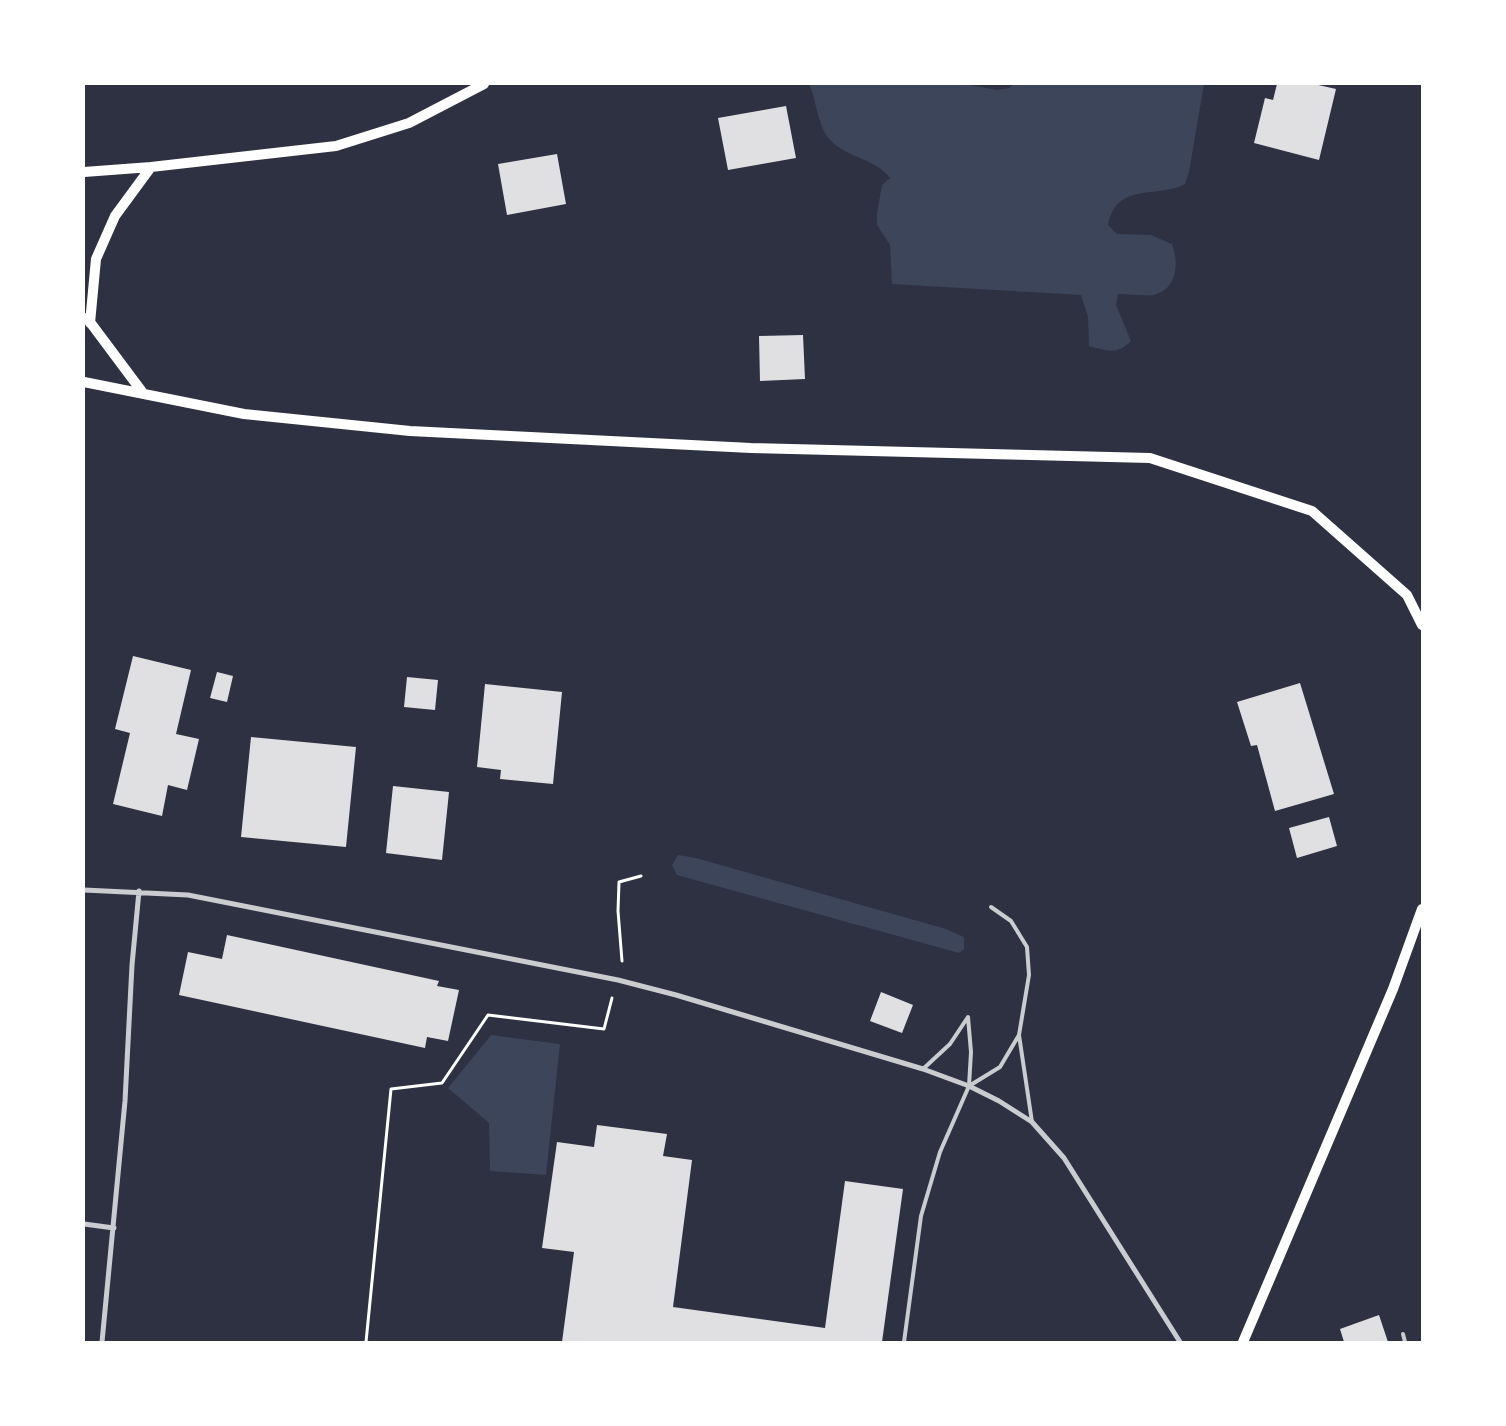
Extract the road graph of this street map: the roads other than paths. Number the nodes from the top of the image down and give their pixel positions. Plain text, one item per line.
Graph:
1 (484, 84) edge
2 (151, 167) junction
3 (84, 172) edge
4 (87, 319) edge
5 (84, 382) edge
6 (143, 393) junction
7 (1422, 626) edge
8 (84, 890) edge
9 (139, 891) junction
10 (991, 907) dead end
11 (1422, 909) edge
12 (1019, 1035) junction
13 (923, 1068) junction
14 (969, 1086) junction
15 (1032, 1122) junction
16 (84, 1224) edge
17 (114, 1228) junction
18 (1403, 1334) dead end
19 (102, 1342) edge
20 (904, 1342) edge
21 (1180, 1342) edge
22 (1243, 1342) edge
23 (1405, 1342) edge

1 - 2 main road
2 - 3 main road
2 - 4 main road
4 - 6 main road
5 - 6 main road
6 - 7 main road
8 - 9 street
9 - 13 street
9 - 17 street
10 - 12 lane
11 - 22 main road
12 - 14 lane
12 - 15 lane
13 - 14 street
13 - 14 lane
14 - 15 street
14 - 20 lane
15 - 21 street
16 - 17 street
17 - 19 street
18 - 23 lane

